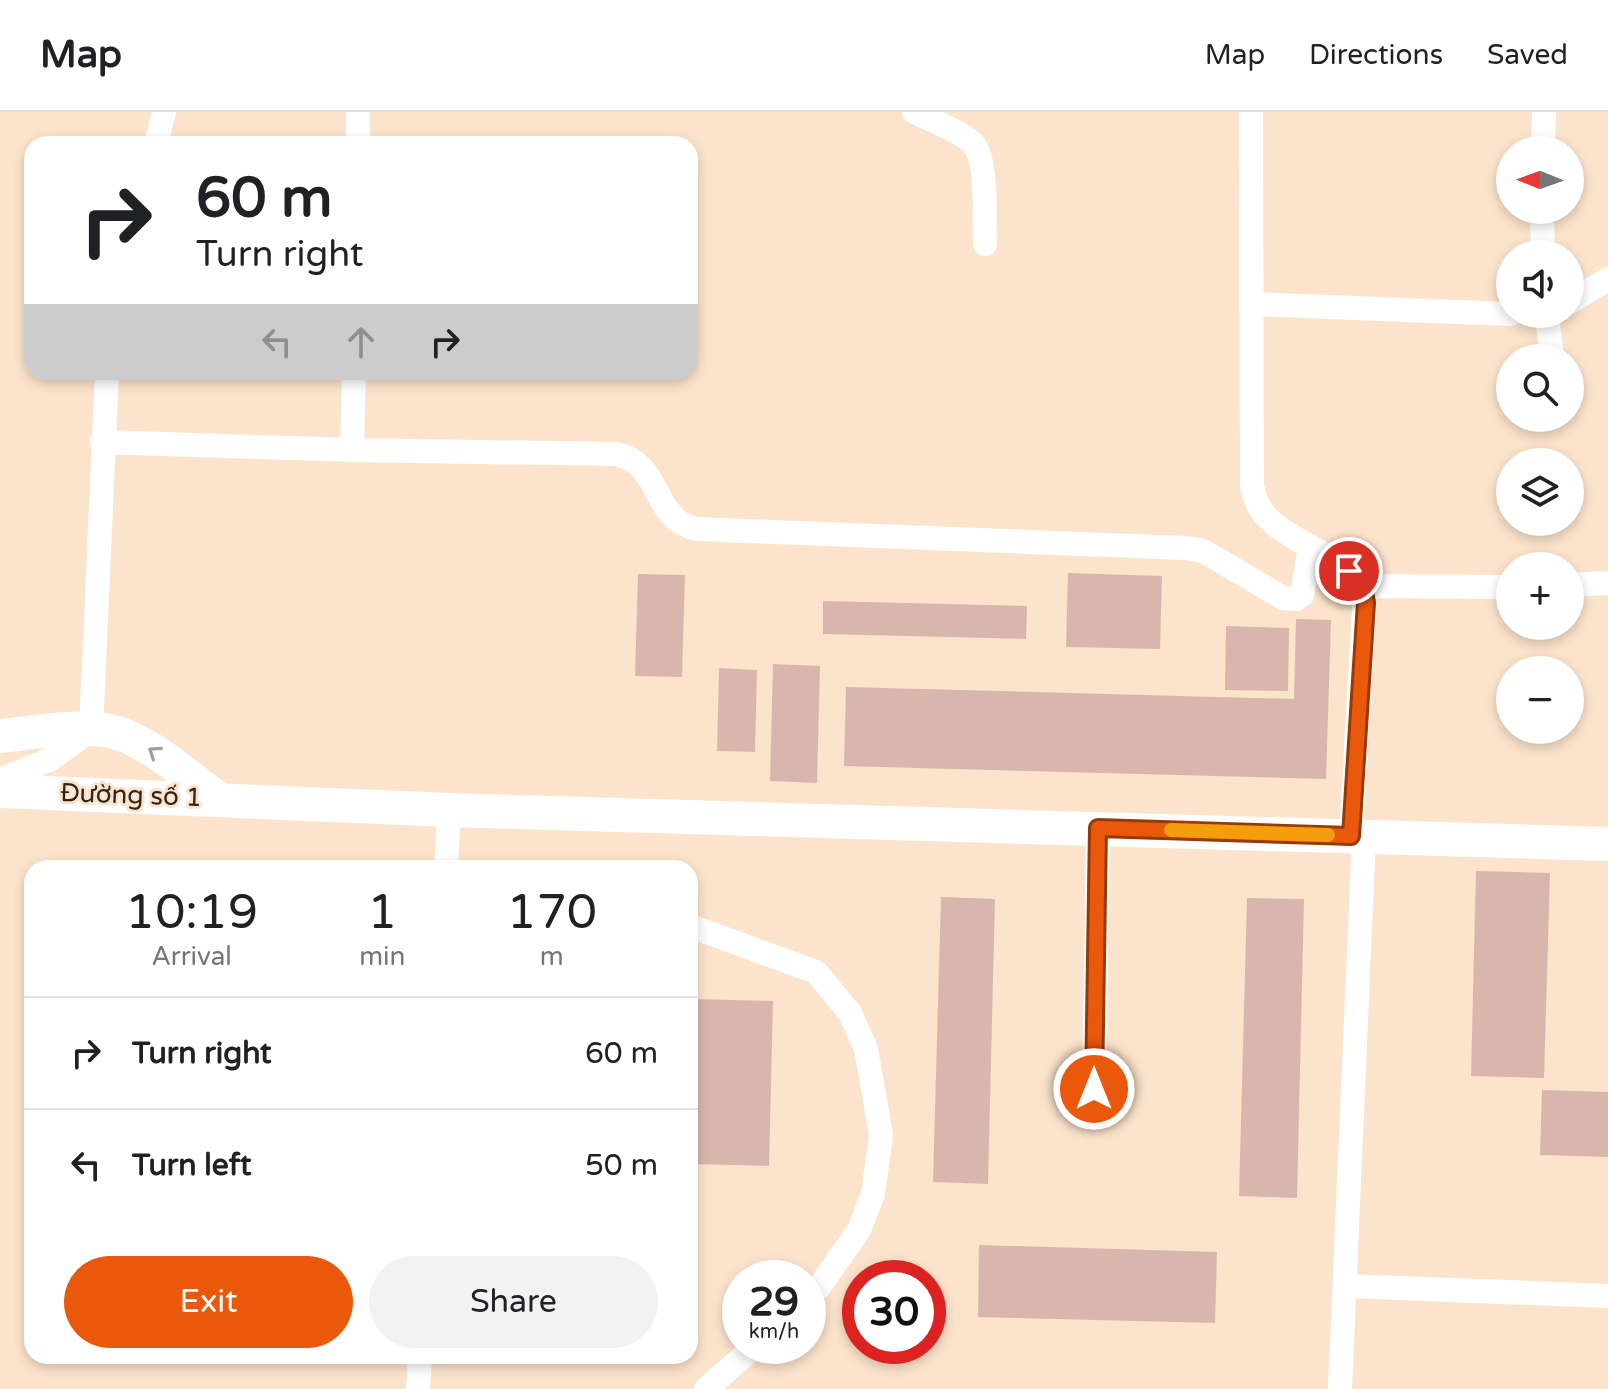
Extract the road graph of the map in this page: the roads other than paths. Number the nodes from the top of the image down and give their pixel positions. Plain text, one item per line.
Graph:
1 (164, 112) edge
2 (358, 112) edge
3 (914, 112) edge
4 (1251, 112) edge
5 (1544, 112) edge
6 (158, 136) edge
7 (358, 136) edge
8 (1543, 136) edge
9 (985, 244) dead end
10 (1608, 279) edge
11 (1584, 294) edge
12 (1252, 304) junction
13 (1496, 313) edge
14 (106, 380) edge
15 (354, 380) edge
16 (102, 442) junction
17 (352, 450) junction
18 (1310, 547) junction
19 (1608, 583) edge
20 (1584, 584) edge
21 (1363, 586) junction
22 (1496, 587) edge
23 (91, 730) junction
24 (0, 736) edge
25 (0, 780) edge
26 (0, 791) edge
27 (217, 798) junction
28 (449, 810) junction
29 (1098, 828) junction
30 (1357, 836) junction
31 (1608, 844) edge
32 (446, 860) edge
33 (698, 929) edge
34 (1094, 1089) dead end
35 (826, 1277) edge
36 (1346, 1286) junction
37 (1608, 1296) edge
38 (420, 1364) edge
39 (734, 1364) edge
40 (418, 1389) edge
41 (706, 1389) edge
42 (1340, 1389) edge

1 - 6 street
2 - 7 street
3 - 9 street
4 - 12 street
5 - 8 street
10 - 11 street
12 - 13 street
12 - 18 street
14 - 16 street
15 - 17 street
16 - 17 street
16 - 23 street
17 - 18 street
18 - 21 street
19 - 20 street
21 - 22 street
21 - 30 street
23 - 24 street, Đường số 1
23 - 25 street
27 -> 23 street, Đường số 1
26 - 27 street, Đường số 1
27 - 28 street
28 - 29 street
28 - 32 street
29 - 30 street
29 - 34 street
30 - 31 street
30 - 36 street
33 - 35 street
36 - 37 street
36 - 42 street
38 - 40 street
39 - 41 street

